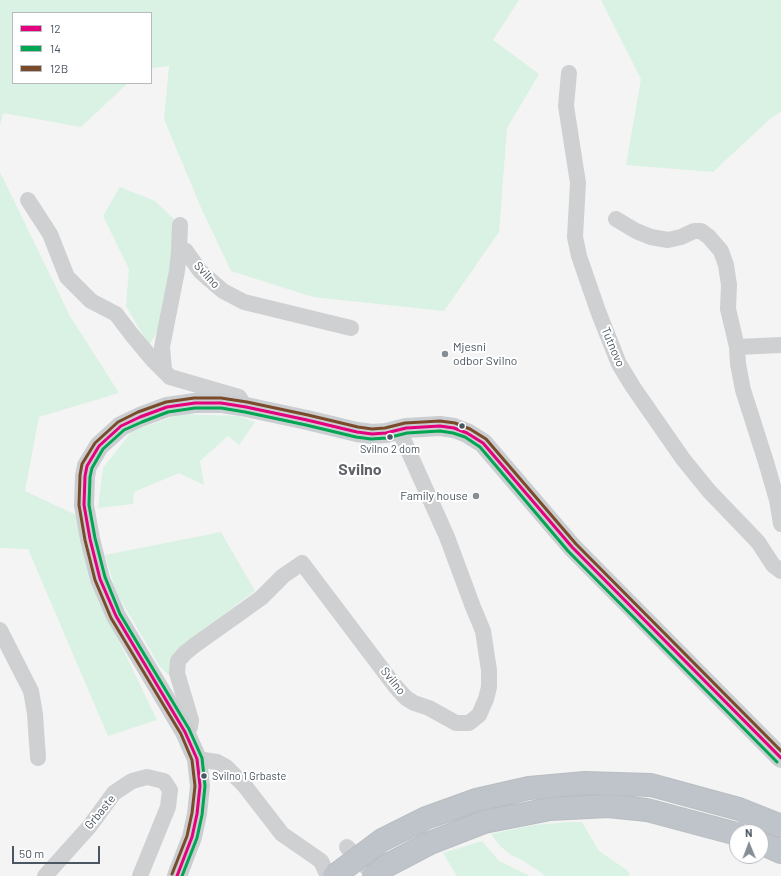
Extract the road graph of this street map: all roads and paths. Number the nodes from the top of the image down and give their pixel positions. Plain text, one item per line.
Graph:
1 (569, 73) dead end
2 (28, 200) dead end
3 (616, 219) dead end
4 (180, 225) dead end
5 (179, 253) junction
6 (351, 328) dead end
7 (781, 345) edge
8 (737, 347) junction
9 (164, 370) junction
10 (246, 407) junction
11 (399, 430) junction
12 (781, 524) edge
13 (781, 572) edge
14 (0, 630) edge
15 (185, 732) junction
16 (38, 758) dead end
17 (781, 758) edge
18 (197, 759) junction
19 (781, 826) edge
20 (729, 832) edge
21 (348, 847) dead end
22 (769, 847) edge
23 (781, 852) edge
24 (45, 876) edge
25 (140, 876) edge
26 (177, 876) edge
27 (328, 876) edge
28 (334, 876) edge
29 (374, 876) edge

1 - 13 street, Tutnovo
2 - 9 street
3 - 8 street
4 - 5 street
5 - 6 street, Svilno
5 - 9 street, Svilno
7 - 8 street
8 - 12 street
9 - 10 street
10 - 11 main road
10 - 15 main road
11 - 15 street, Svilno
11 - 17 main road
14 - 16 street
15 - 18 main road
18 - 26 main road
18 - 27 street
19 - 28 highway, bridge
20 - 29 highway, bridge
21 - 29 street
22 - 23 highway
24 - 25 street, Grbaste

